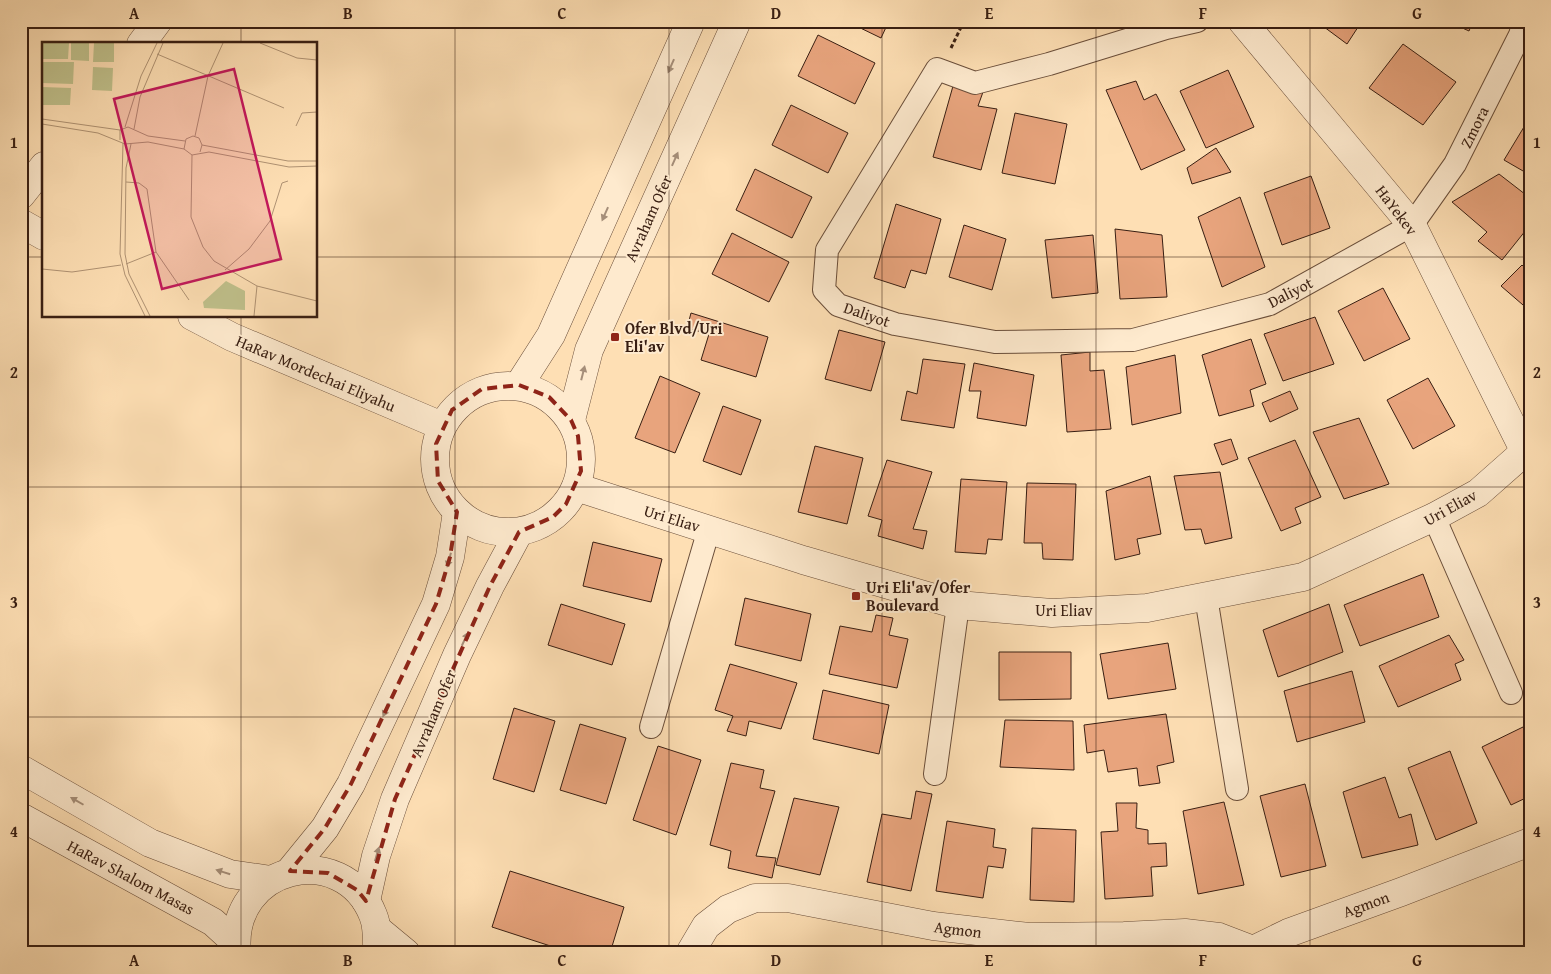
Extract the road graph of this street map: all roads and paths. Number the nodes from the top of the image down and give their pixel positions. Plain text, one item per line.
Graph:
1 (158, 21) edge
2 (691, 21) edge
3 (737, 21) edge
4 (1197, 21) edge
5 (1242, 21) edge
6 (1524, 21) edge
7 (142, 42) edge
8 (42, 169) edge
9 (21, 195) edge
10 (21, 223) edge
11 (1412, 226) junction
12 (42, 235) edge
13 (196, 318) edge
14 (519, 385) junction
15 (571, 420) junction
16 (442, 426) junction
17 (1528, 449) edge
18 (576, 488) junction
19 (457, 512) junction
20 (1434, 517) junction
21 (709, 529) junction
22 (519, 532) junction
23 (1206, 597) junction
24 (958, 605) junction
25 (1511, 693) dead end
26 (651, 727) dead end
27 (21, 768) edge
28 (935, 774) dead end
29 (1237, 788) dead end
30 (21, 817) edge
31 (1530, 842) edge
32 (281, 876) junction
33 (366, 902) junction
34 (377, 941) edge
35 (236, 948) edge
36 (1254, 951) edge
37 (406, 953) edge
38 (690, 953) edge

1 - 7 street
2 -> 14 street
15 -> 3 street, Avraham Ofer
4 - 11 street, Daliyot
5 - 11 street, HaYekev
6 - 11 street, Zmora
8 - 9 street
10 - 12 street
11 - 17 street, HaYekev
13 - 16 street, HaRav Mordechai Eliyahu
14 - 15 street
14 - 16 street
15 - 18 street
16 - 19 street
17 - 20 street, Uri Eliav
18 - 21 street, Uri Eliav
18 - 22 street
19 - 22 street
19 -> 32 street
20 - 23 street, Uri Eliav
20 - 25 street
21 - 24 street, Uri Eliav
21 - 26 street
33 -> 22 street, Avraham Ofer
23 - 24 street, Uri Eliav
23 - 29 street
24 - 28 street
32 -> 27 street
30 - 35 street, HaRav Shalom Masas
31 - 36 street, Agmon
32 - 33 street
32 - 35 street
33 - 34 street
34 - 37 street
36 - 38 street, Agmon

